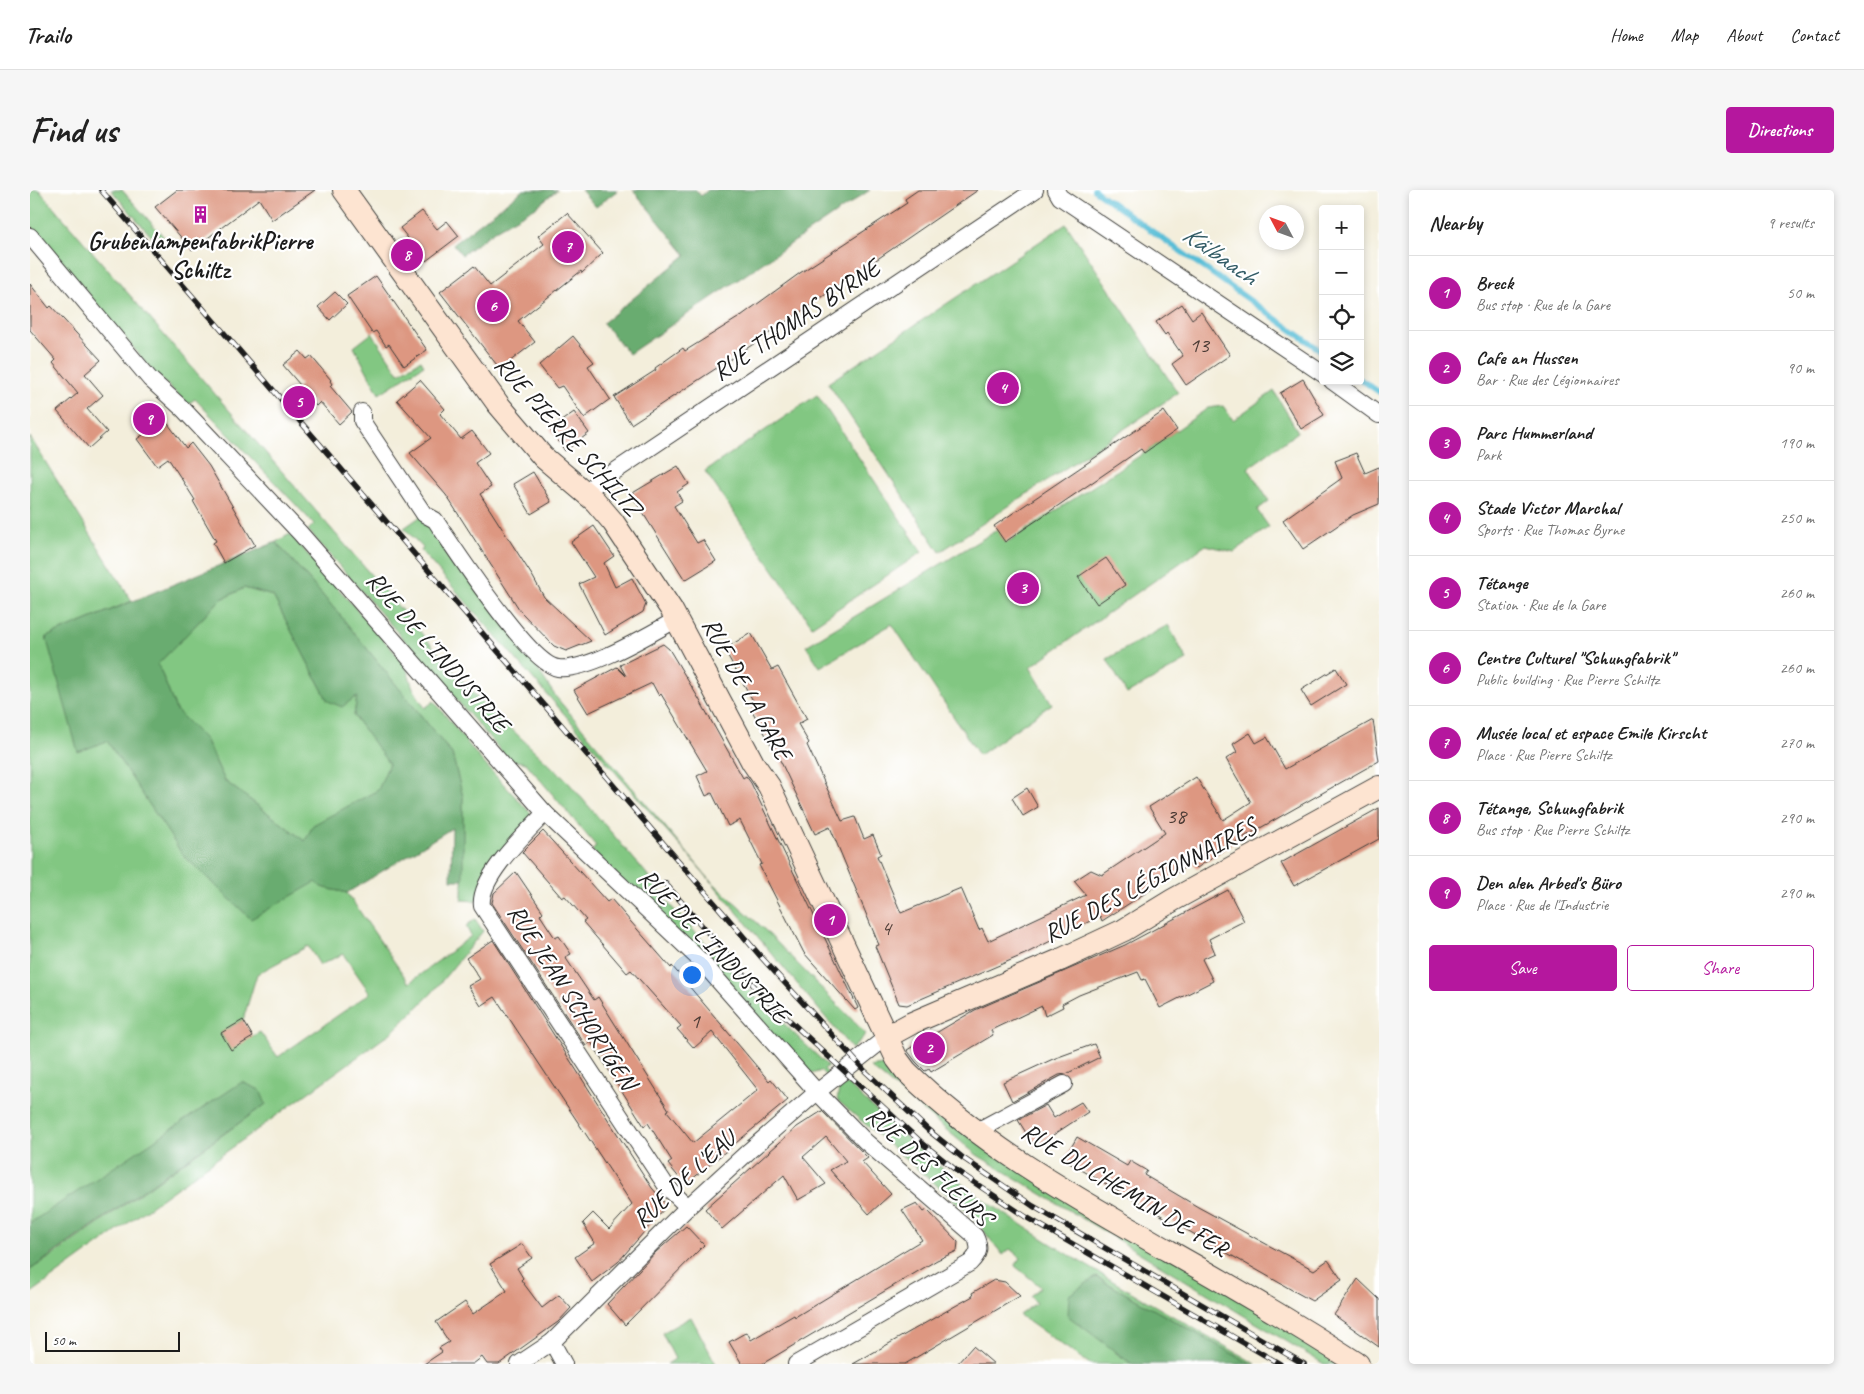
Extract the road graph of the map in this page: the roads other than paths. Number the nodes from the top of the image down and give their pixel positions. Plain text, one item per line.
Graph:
1 (1035, 190) edge
2 (1056, 190) edge
3 (347, 191) edge
4 (30, 236) edge
5 (1319, 371) edge
6 (1338, 385) edge
7 (362, 412) dead end
8 (1379, 415) edge
9 (584, 492) junction
10 (677, 619) junction
11 (1379, 787) edge
12 (545, 813) junction
13 (888, 1036) junction
14 (1064, 1084) dead end
15 (817, 1092) junction
16 (977, 1131) junction
17 (688, 1207) junction
18 (552, 1342) junction
19 (519, 1364) edge
20 (564, 1364) edge
21 (796, 1364) edge
22 (1358, 1364) edge

1 - 9 street, RUE THOMAS BYRNE
2 - 5 street
3 - 9 main road, RUE PIERRE SCHILTZ
4 - 12 street, RUE DE L'INDUSTRIE
6 - 8 street
7 - 10 street, RUE DE LA GARE
9 - 10 main road, RUE PIERRE SCHILTZ
10 - 13 main road, RUE DE LA GARE
11 - 13 main road, RUE DES LÉGIONNAIRES
12 - 15 street, RUE DE L'INDUSTRIE
12 - 17 street, RUE JEAN SCHORTGEN
13 - 15 street, RUE DE L'EAU
13 - 16 main road, RUE DU CHEMIN DE FER
14 - 16 street
15 - 17 street, RUE DE L'EAU
15 - 21 street, RUE DES FLEURS
16 - 22 main road, RUE DU CHEMIN DE FER
17 - 18 street, RUE DE L'EAU
18 - 19 street, RUE DE L'EAU
18 - 20 street

